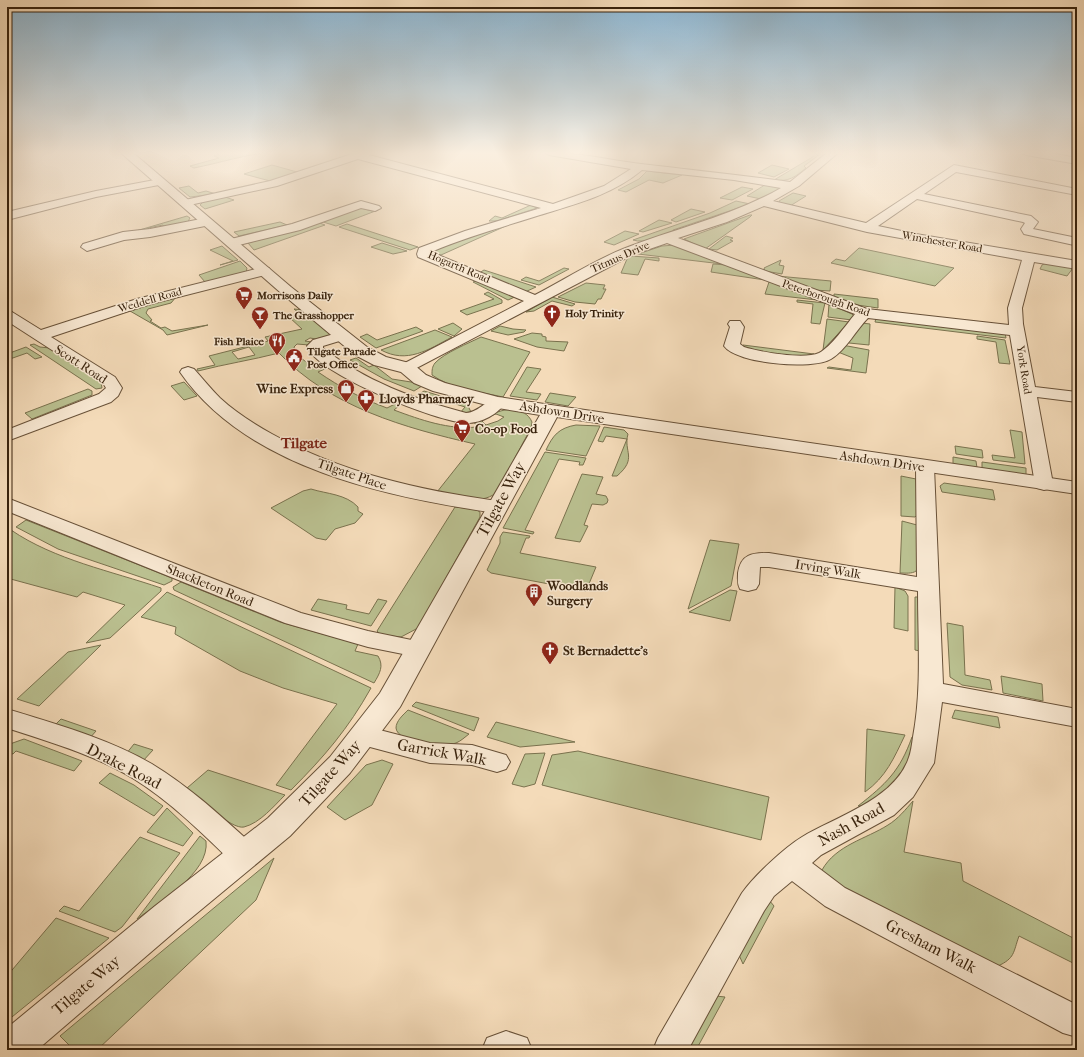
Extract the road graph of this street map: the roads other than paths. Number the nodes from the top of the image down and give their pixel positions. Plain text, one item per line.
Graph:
1 (64, 201) edge
2 (193, 201) edge
3 (531, 201) edge
4 (576, 201) edge
5 (906, 201) edge
6 (945, 201) edge
7 (761, 202) joint
8 (185, 203) joint
9 (375, 208) dead end
10 (555, 208) junction
11 (7, 216) edge
12 (206, 222) junction
13 (867, 228) junction
14 (666, 238) junction
15 (1074, 241) dead end
16 (231, 243) junction
17 (87, 247) dead end
18 (1029, 257) junction
19 (1077, 265) edge
20 (264, 271) junction
21 (534, 300) junction
22 (865, 313) junction
23 (7, 315) edge
24 (735, 324) dead end
25 (1018, 331) junction
26 (39, 336) junction
27 (341, 336) junction
28 (407, 368) junction
29 (188, 372) dead end
30 (1028, 391) junction
31 (1077, 397) edge
32 (498, 402) junction
33 (551, 411) junction
34 (7, 436) edge
35 (925, 467) junction
36 (1044, 484) junction
37 (1077, 488) edge
38 (7, 504) edge
39 (496, 506) junction
40 (748, 584) dead end
41 (927, 586) junction
42 (418, 649) junction
43 (931, 691) junction
44 (1077, 718) edge
45 (8, 720) edge
46 (364, 736) junction
47 (497, 762) dead end
48 (244, 855) junction
49 (792, 864) junction
50 (1075, 1020) dead end
51 (9, 1050) edge
52 (499, 1050) edge
53 (514, 1050) edge
54 (670, 1050) edge

1 - 11 street
2 - 8 street
3 - 10 street
4 - 10 street, Hogarth Road
5 - 13 street
6 - 15 street
7 - 13 street, Winchester Road
7 - 14 street, Titmus Drive
8 - 12 street, Ashdown Drive
9 - 16 street
10 - 21 street, Hogarth Road
12 - 16 street, Ashdown Drive
12 - 17 street
13 - 18 street, Winchester Road
14 - 21 street, Titmus Drive
14 - 22 street, Peterborough Road
16 - 20 street, Ashdown Drive
18 - 19 street, Winchester Road
18 - 25 street, York Road
20 - 26 street, Weddell Road
20 - 27 street, Ashdown Drive
21 - 28 street, Titmus Drive
22 - 24 street
22 - 25 street, Peterborough Road
23 - 26 street, Scott Road
25 - 30 street, York Road
26 - 34 street, Scott Road
27 - 28 street, Ashdown Drive
27 - 32 street
28 - 32 street, Ashdown Drive
29 - 39 street, Tilgate Place
30 - 31 street
30 - 36 street, York Road
32 - 33 street, Ashdown Drive
33 - 35 street, Ashdown Drive
33 - 39 street, Tilgate Way
35 - 36 street, Ashdown Drive
35 - 41 street, Nash Road
36 - 37 street, Ashdown Drive
38 - 42 street, Shackleton Road
39 - 42 street, Tilgate Way
40 - 41 street, Irving Walk
41 - 43 street, Nash Road
42 - 46 street, Tilgate Way
43 - 44 street
43 - 49 street, Nash Road
45 - 48 street, Drake Road
46 - 47 street, Garrick Walk
46 - 48 street, Tilgate Way
48 - 51 street, Tilgate Way
49 - 50 street, Gresham Walk
49 - 54 street, Nash Road
52 - 53 street

